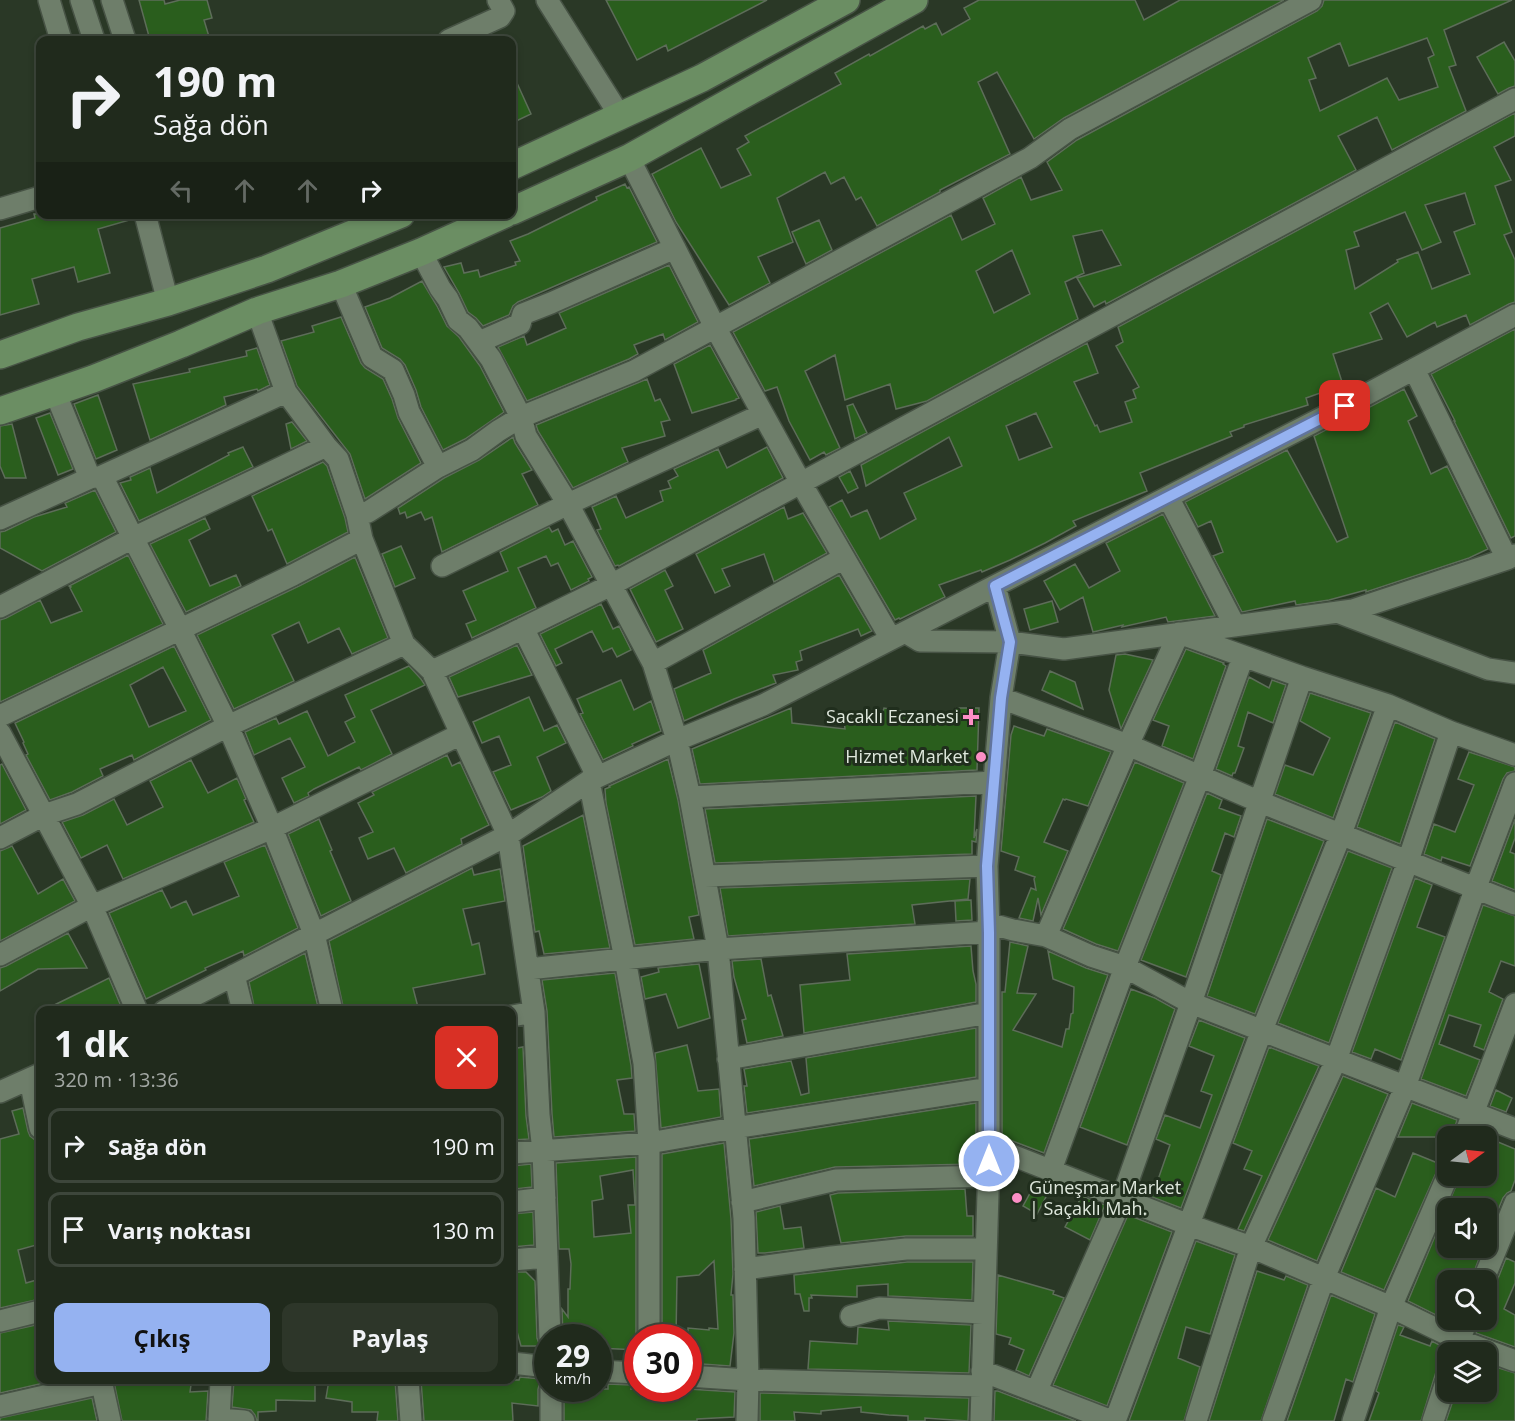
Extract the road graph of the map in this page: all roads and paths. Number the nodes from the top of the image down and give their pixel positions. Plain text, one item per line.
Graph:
1 (49, 0) edge
2 (81, 0) edge
3 (111, 0) edge
4 (498, 0) edge
5 (547, 0) edge
6 (846, 0) edge
7 (914, 0) edge
8 (1311, 0) edge
9 (60, 36) edge
10 (92, 36) edge
11 (124, 36) edge
12 (459, 36) edge
13 (1515, 99) edge
14 (620, 116) junction
15 (629, 158) junction
16 (516, 164) edge
17 (36, 198) edge
18 (0, 209) edge
19 (516, 210) edge
20 (146, 219) edge
21 (389, 219) edge
22 (494, 219) edge
23 (675, 248) junction
24 (421, 252) junction
25 (341, 284) junction
26 (168, 302) junction
27 (257, 311) junction
28 (1515, 315) edge
29 (715, 327) junction
30 (479, 342) junction
31 (0, 355) edge
32 (1414, 369) junction
33 (55, 392) junction
34 (286, 392) junction
35 (0, 411) edge
36 (763, 414) junction
37 (521, 417) junction
38 (326, 446) junction
39 (438, 467) junction
40 (96, 477) junction
41 (801, 483) junction
42 (1168, 497) junction
43 (568, 504) junction
44 (357, 515) junction
45 (0, 519) edge
46 (133, 538) junction
47 (362, 540) junction
48 (1511, 557) edge
49 (844, 558) junction
50 (442, 566) dead end
51 (611, 585) junction
52 (995, 586) junction
53 (0, 607) edge
54 (1337, 612) junction
55 (1235, 626) junction
56 (180, 628) junction
57 (523, 628) junction
58 (1179, 633) junction
59 (898, 636) junction
60 (1010, 642) junction
61 (404, 644) junction
62 (1244, 657) junction
63 (653, 663) junction
64 (432, 671) junction
65 (1515, 673) edge
66 (1302, 677) junction
67 (1001, 698) junction
68 (1388, 705) junction
69 (0, 716) edge
70 (228, 726) junction
71 (1451, 732) junction
72 (0, 733) edge
73 (461, 734) junction
74 (677, 740) junction
75 (1128, 745) junction
76 (1515, 755) edge
77 (1200, 776) junction
78 (589, 781) junction
79 (994, 782) junction
80 (1515, 783) edge
81 (690, 797) junction
82 (1260, 802) junction
83 (44, 815) junction
84 (272, 828) junction
85 (1341, 834) junction
86 (508, 835) junction
87 (0, 837) edge
88 (1408, 861) junction
89 (987, 866) junction
90 (705, 876) junction
91 (1476, 887) junction
92 (1515, 904) edge
93 (92, 906) junction
94 (988, 928) junction
95 (314, 934) junction
96 (1046, 936) junction
97 (717, 949) junction
98 (0, 955) edge
99 (625, 959) junction
100 (1125, 967) junction
101 (528, 969) junction
102 (234, 975) junction
103 (1191, 1003) junction
104 (1515, 1004) edge
105 (135, 1006) edge
106 (174, 1006) edge
107 (242, 1006) edge
108 (331, 1006) edge
109 (534, 1012) junction
110 (989, 1013) junction
111 (516, 1015) edge
112 (1262, 1030) junction
113 (728, 1059) junction
114 (1336, 1060) junction
115 (35, 1077) edge
116 (1405, 1087) junction
117 (989, 1088) junction
118 (0, 1092) edge
119 (1474, 1114) junction
120 (1469, 1126) edge
121 (735, 1128) junction
122 (1515, 1129) edge
123 (649, 1143) junction
124 (989, 1146) junction
125 (543, 1151) junction
126 (516, 1153) edge
127 (1051, 1170) junction
128 (988, 1176) junction
129 (1444, 1186) edge
130 (545, 1198) junction
131 (1122, 1198) junction
132 (516, 1202) edge
133 (742, 1202) junction
134 (1515, 1203) edge
135 (1189, 1225) junction
136 (1251, 1247) junction
137 (985, 1249) junction
138 (547, 1257) junction
139 (516, 1260) edge
140 (745, 1269) junction
141 (1488, 1270) edge
142 (1324, 1278) junction
143 (1391, 1307) junction
144 (36, 1312) edge
145 (983, 1313) junction
146 (851, 1316) dead end
147 (0, 1321) edge
148 (549, 1324) edge
149 (649, 1324) edge
150 (1449, 1342) edge
151 (1497, 1357) edge
152 (1515, 1361) edge
153 (516, 1363) edge
154 (534, 1365) edge
155 (702, 1377) edge
156 (982, 1378) junction
157 (748, 1380) junction
158 (93, 1384) edge
159 (101, 1384) edge
160 (221, 1384) edge
161 (408, 1384) edge
162 (1036, 1392) junction
163 (551, 1402) edge
164 (1439, 1402) edge
165 (0, 1406) edge
166 (219, 1420) edge
167 (110, 1421) edge
168 (244, 1421) edge
169 (411, 1421) edge
170 (551, 1421) edge
171 (747, 1421) edge
172 (981, 1421) edge
173 (1114, 1421) edge
174 (1196, 1421) edge
175 (1273, 1421) edge
176 (1353, 1421) edge
177 (1433, 1421) edge

1 - 9 street
2 - 10 street
3 - 11 street
4 - 12 street
5 - 14 street
6 - 14 main road
7 - 15 main road
8 - 29 street
13 - 41 street
14 - 16 main road
15 - 19 main road
15 - 23 street
17 - 18 street
20 - 26 street
21 - 26 main road
22 - 24 main road
23 - 29 street
23 - 30 street
24 - 25 main road
24 - 30 street
25 - 27 main road
25 - 39 street
26 - 31 main road
27 - 33 main road
27 - 34 street
28 - 32 street
29 - 36 street
29 - 37 street
30 - 37 street
32 - 42 street
32 - 48 street
33 - 35 main road
33 - 40 street
34 - 38 street
34 - 40 street
36 - 41 street
36 - 43 street
37 - 39 street
37 - 43 street
38 - 44 street
38 - 46 street
39 - 44 street
40 - 45 street
40 - 46 street
41 - 49 street
41 - 51 street
42 - 52 street
42 - 55 street
43 - 50 street
43 - 51 street
44 - 47 street
46 - 53 street
46 - 56 street
47 - 56 street
47 - 61 street
48 - 54 street
49 - 59 street
49 - 63 street
51 - 57 street
51 - 63 street
52 - 59 street
52 - 60 street
54 - 55 street
54 - 65 street
55 - 58 street
56 - 69 street
56 - 70 street
57 - 64 street
57 - 78 street
58 - 60 street
58 - 62 street
58 - 75 street
59 - 60 street
59 - 74 street
60 - 67 street
61 - 64 street
61 - 70 street
62 - 66 street
62 - 77 street
63 - 74 street
64 - 73 street
66 - 68 street
66 - 82 street
67 - 75 street
67 - 79 street
68 - 71 street
68 - 85 street
70 - 83 street
70 - 84 street
71 - 76 street
71 - 88 street
72 - 83 street
73 - 84 street
73 - 86 street
74 - 78 street
74 - 81 street
75 - 77 street
75 - 96 street
77 - 82 street
77 - 100 street
78 - 86 street
78 - 99 street
79 - 81 street
79 - 89 street
80 - 91 street
81 - 90 street
82 - 85 street
82 - 103 street
83 - 87 street
83 - 93 street
84 - 93 street
84 - 95 street
85 - 88 street
85 - 112 street
86 - 95 street
86 - 101 street
88 - 91 street
88 - 114 street
89 - 90 street
89 - 94 street
90 - 97 street
91 - 92 street
91 - 116 street
93 - 98 street
93 - 105 street
94 - 96 street
94 - 97 street
94 - 110 street
95 - 102 street
95 - 108 street
96 - 100 street
97 - 99 street
97 - 113 street
99 - 101 street
99 - 123 street
100 - 103 street
100 - 127 street
101 - 109 street
102 - 106 street
102 - 107 street
103 - 112 street
103 - 131 street
104 - 119 street
109 - 111 street
109 - 125 street
110 - 113 street
110 - 117 street
112 - 114 street
112 - 135 street
113 - 121 street
114 - 116 street
114 - 136 street
115 - 118 street
116 - 119 street
116 - 142 street
117 - 121 street
117 - 124 street
119 - 120 street
119 - 122 street
121 - 123 street
121 - 133 street
123 - 125 street
123 - 149 street
124 - 127 street
124 - 128 street
125 - 126 street
125 - 130 street
127 - 131 street
128 - 133 street
128 - 137 street
129 - 143 street
130 - 132 street
130 - 138 street
131 - 135 street
131 - 162 street
133 - 140 street
134 - 141 street
135 - 136 street
135 - 173 street
136 - 142 street
136 - 174 street
137 - 140 street
137 - 145 street
138 - 139 street
138 - 148 street
140 - 157 street
142 - 143 street
142 - 175 street
143 - 150 street
143 - 176 street
144 - 147 street
145 - 146 street
145 - 156 street
151 - 152 street
153 - 154 street
155 - 157 street
156 - 157 street
156 - 162 street
156 - 172 street
157 - 171 street
158 - 165 street
159 - 167 street
160 - 166 street
161 - 169 street
162 - 173 street
163 - 170 street
164 - 177 street
166 - 168 street

